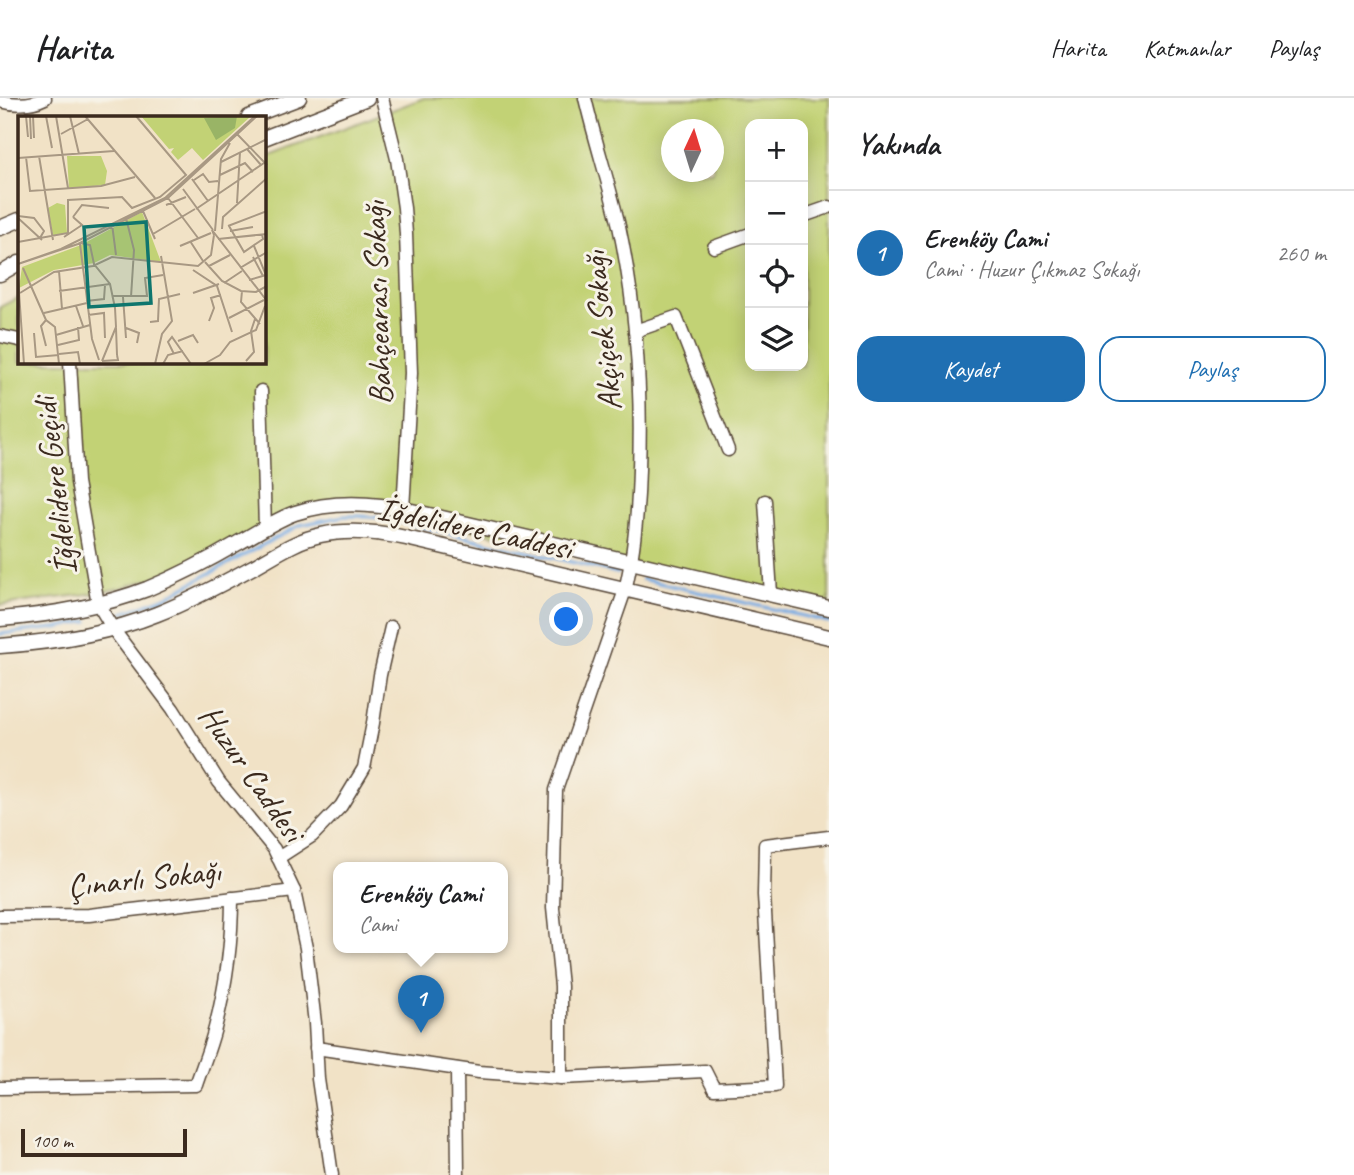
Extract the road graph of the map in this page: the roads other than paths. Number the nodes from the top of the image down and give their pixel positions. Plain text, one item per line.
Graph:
1 (45, 98) edge
2 (299, 98) edge
3 (367, 98) edge
4 (382, 98) edge
5 (585, 98) edge
6 (0, 101) edge
7 (252, 116) edge
8 (266, 137) edge
9 (829, 207) edge
10 (808, 214) edge
11 (18, 219) edge
12 (0, 228) edge
13 (745, 236) edge
14 (713, 247) dead end
15 (18, 264) edge
16 (0, 274) edge
17 (635, 331) junction
18 (0, 336) edge
19 (18, 340) edge
20 (70, 364) edge
21 (261, 391) dead end
22 (728, 450) dead end
23 (765, 501) dead end
24 (403, 509) junction
25 (265, 528) junction
26 (631, 563) junction
27 (625, 590) junction
28 (771, 594) junction
29 (98, 604) junction
30 (829, 608) edge
31 (0, 619) edge
32 (391, 627) dead end
33 (113, 629) junction
34 (829, 637) edge
35 (0, 646) edge
36 (829, 837) edge
37 (278, 858) junction
38 (294, 891) junction
39 (232, 898) junction
40 (0, 916) edge
41 (316, 1048) junction
42 (457, 1069) junction
43 (561, 1078) junction
44 (0, 1088) edge
45 (332, 1175) edge
46 (458, 1175) edge

1 - 6 street
2 - 7 street
3 - 8 street
4 - 24 street, Bahçearası Sokağı
5 - 17 street, Akçiçek Sokağı
9 - 10 street
11 - 12 street
13 - 14 street
15 - 16 street
17 - 22 street
17 - 26 street, Akçiçek Sokağı
18 - 19 street
20 - 29 street, İğdelidere Geçidi
21 - 25 street
23 - 28 street
24 - 25 street, İğdelidere Caddesi
24 - 26 street, İğdelidere Caddesi
25 - 29 street, İğdelidere Caddesi
26 - 27 street, Akçiçek Sokağı
26 - 28 street, İğdelidere Caddesi
27 - 33 street, İğdelidere Caddesi
27 - 34 street, İğdelidere Caddesi
27 - 43 street, Akçiçek Sokağı
28 - 30 street, İğdelidere Caddesi
29 - 31 street, İğdelidere Caddesi
29 - 33 street, Huzur Caddesi
32 - 37 street
33 - 35 street, İğdelidere Caddesi
33 - 37 street, Huzur Caddesi
36 - 43 street
37 - 38 street, Huzur Caddesi
38 - 39 street, Çınarlı Sokağı
38 - 41 street, Huzur Caddesi
39 - 40 street, Çınarlı Sokağı
39 - 44 street
41 - 42 street
41 - 45 street, Huzur Caddesi
42 - 43 street
42 - 46 street

